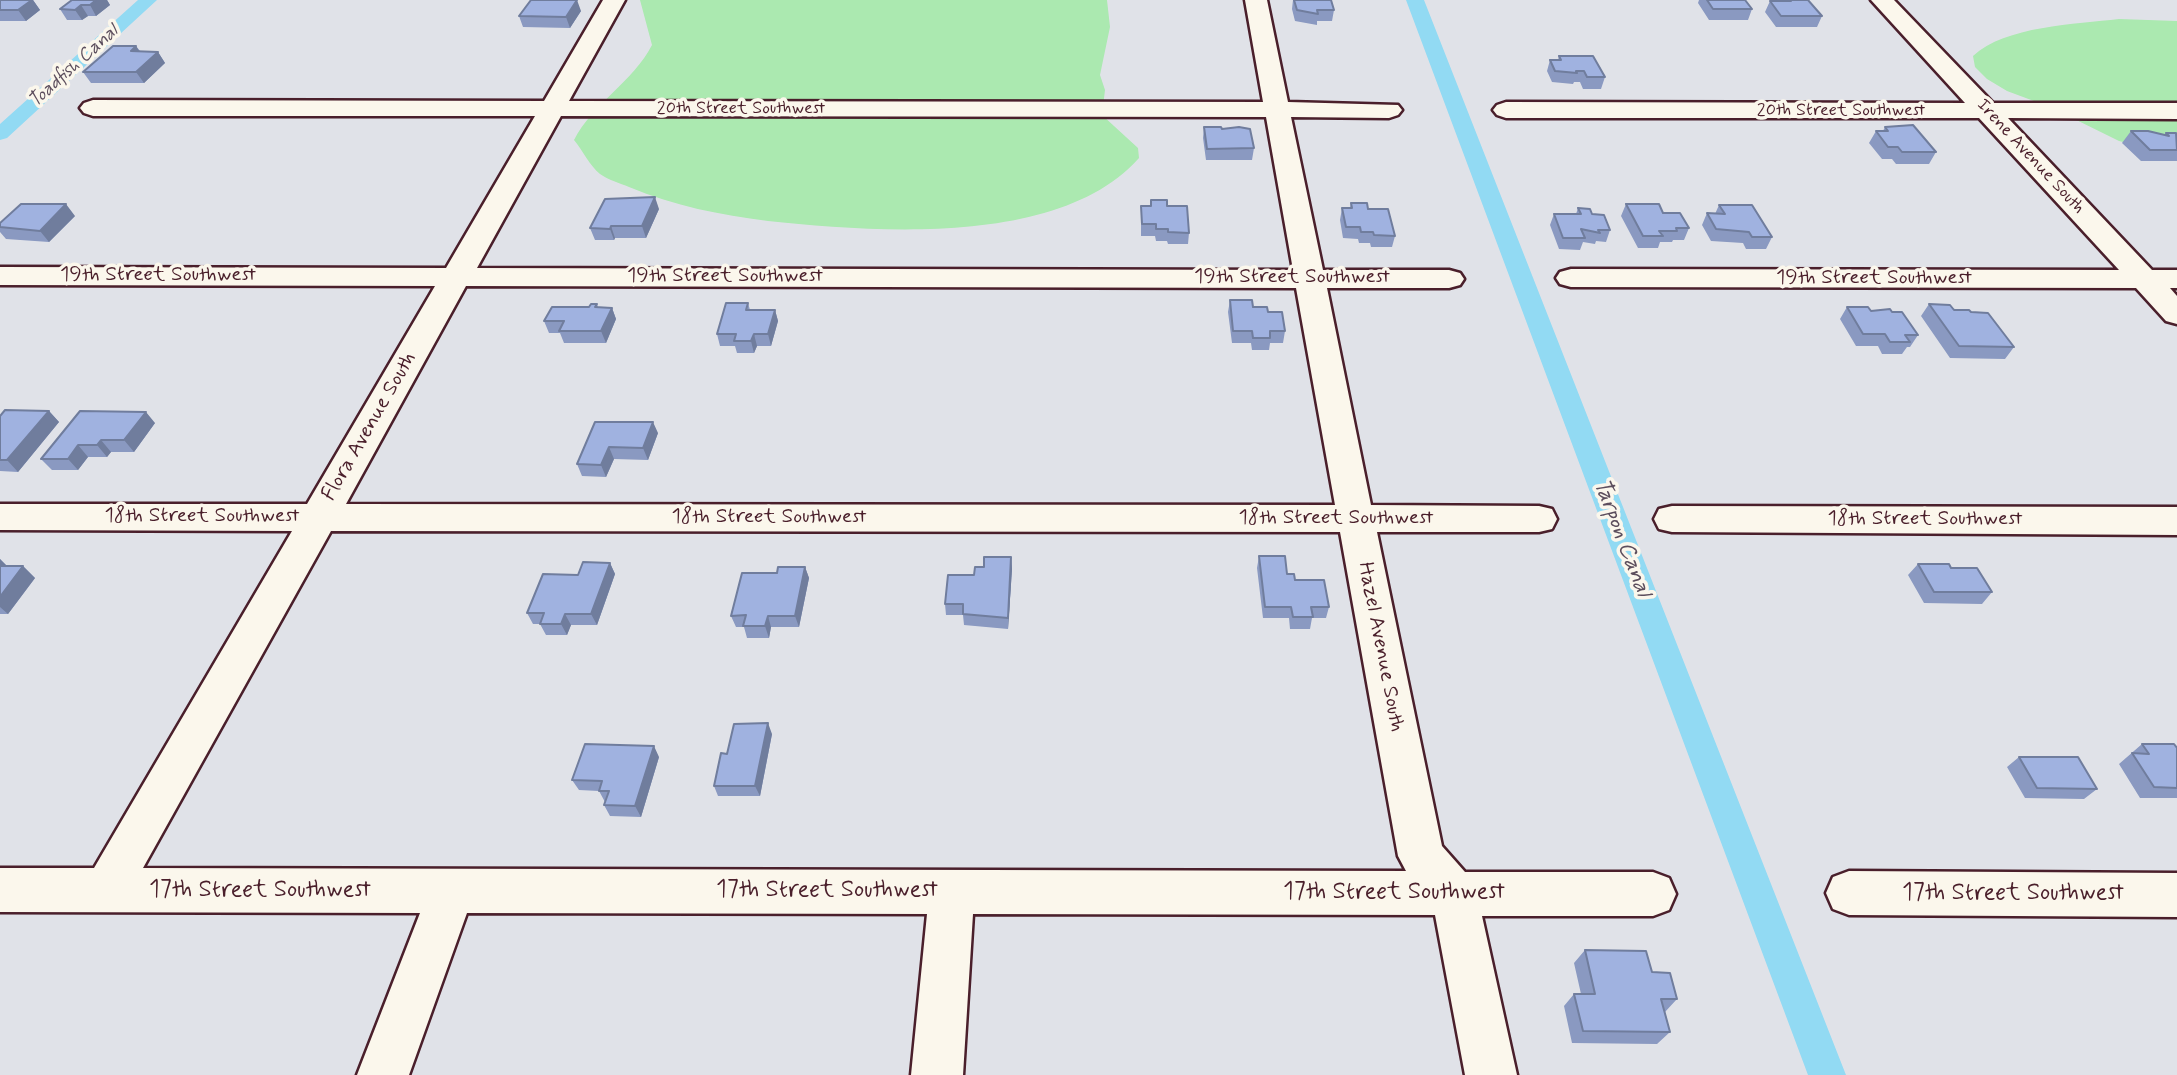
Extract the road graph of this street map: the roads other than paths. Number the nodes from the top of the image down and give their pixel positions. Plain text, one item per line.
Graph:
1 (614, 0) edge
2 (1256, 0) edge
3 (1882, 0) edge
4 (93, 108) dead end
5 (552, 108) junction
6 (1277, 110) junction
7 (1389, 110) dead end
8 (1506, 110) dead end
9 (1986, 111) junction
10 (2177, 111) edge
11 (0, 276) edge
12 (456, 277) junction
13 (1310, 278) junction
14 (1571, 278) dead end
15 (1449, 279) dead end
16 (2144, 279) junction
17 (2177, 279) edge
18 (2177, 314) edge
19 (0, 517) edge
20 (319, 517) junction
21 (1355, 519) junction
22 (1539, 519) dead end
23 (1672, 519) dead end
24 (2177, 521) edge
25 (0, 890) edge
26 (106, 891) junction
27 (452, 891) junction
28 (952, 891) junction
29 (1454, 893) junction
30 (1849, 893) dead end
31 (1653, 894) dead end
32 (2177, 895) edge
33 (383, 1075) edge
34 (937, 1075) edge
35 (1491, 1075) edge

1 - 5 street, Flora Avenue South
2 - 6 street, Hazel Avenue South
3 - 9 street, Irene Avenue South
4 - 5 street, 20th Street Southwest
5 - 6 street, 20th Street Southwest
5 - 12 street, Flora Avenue South
6 - 7 street, 20th Street Southwest
6 - 13 street, Hazel Avenue South
8 - 9 street, 20th Street Southwest
9 - 10 street, 20th Street Southwest
9 - 16 street, Irene Avenue South
11 - 12 street, 19th Street Southwest
12 - 13 street, 19th Street Southwest
12 - 20 street, Flora Avenue South
13 - 15 street, 19th Street Southwest
13 - 21 street, Hazel Avenue South
14 - 16 street, 19th Street Southwest
16 - 17 street, 19th Street Southwest
16 - 18 street, Irene Avenue South
19 - 20 street, 18th Street Southwest
20 - 21 street, 18th Street Southwest
20 - 26 street, Flora Avenue South
21 - 22 street, 18th Street Southwest
21 - 29 street, Hazel Avenue South
23 - 24 street, 18th Street Southwest
25 - 26 street, 17th Street Southwest
26 - 27 street, 17th Street Southwest
27 - 28 street, 17th Street Southwest
27 - 33 street
28 - 29 street, 17th Street Southwest
28 - 34 street
29 - 31 street, 17th Street Southwest
29 - 35 street
30 - 32 street, 17th Street Southwest

